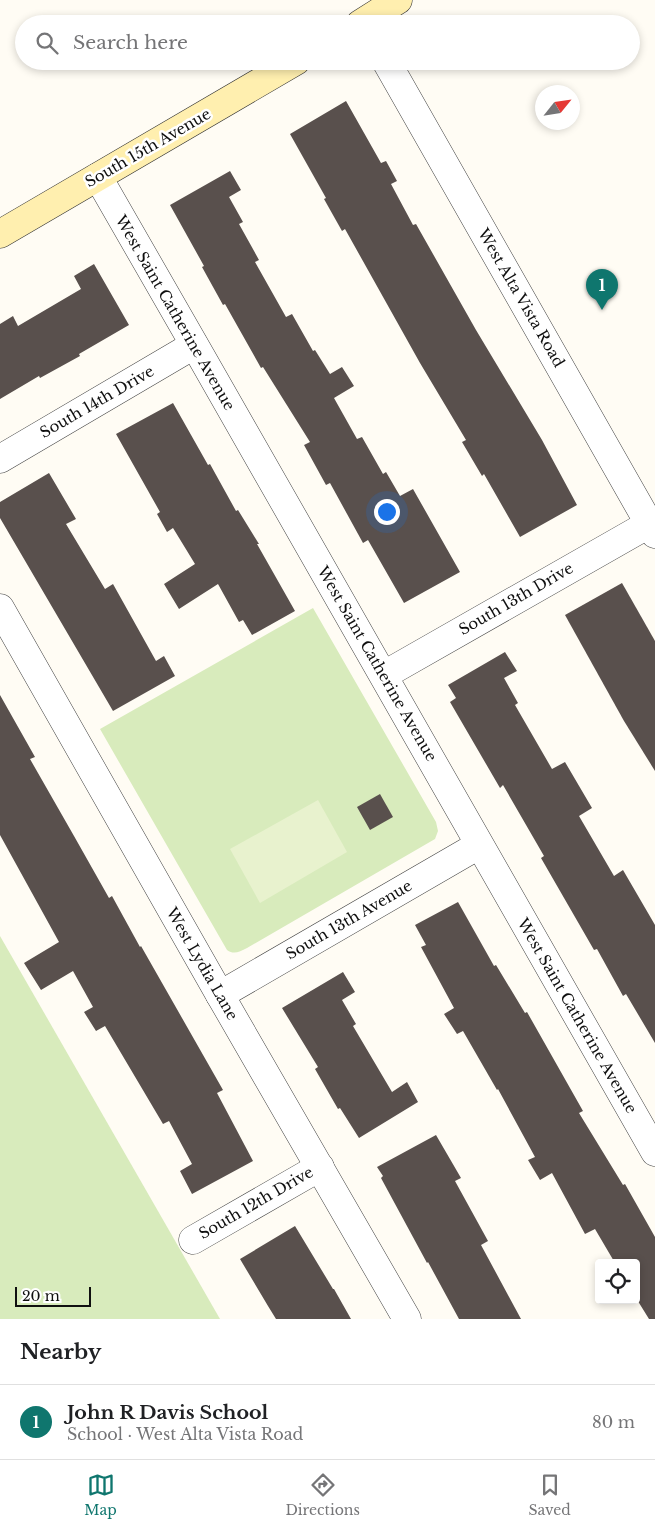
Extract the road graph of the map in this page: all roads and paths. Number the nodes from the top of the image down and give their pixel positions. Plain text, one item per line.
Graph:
1 (398, 0) edge
2 (375, 15) edge
3 (281, 70) edge
4 (391, 70) edge
5 (98, 177) junction
6 (0, 234) edge
7 (194, 345) junction
8 (0, 459) edge
9 (652, 529) edge
10 (0, 608) edge
11 (384, 675) junction
12 (479, 845) junction
13 (220, 995) junction
14 (655, 1152) edge
15 (320, 1167) junction
16 (193, 1240) dead end
17 (406, 1319) edge

1 - 2 street
3 - 5 street, South 15th Avenue
4 - 9 street, West Alta Vista Road
5 - 6 street, South 15th Avenue
5 - 7 street, West Saint Catherine Avenue
7 - 8 street, South 14th Drive
7 - 11 street, West Saint Catherine Avenue
9 - 11 street, South 13th Drive
10 - 13 street, West Lydia Lane
11 - 12 street, West Saint Catherine Avenue
12 - 13 street, South 13th Avenue
12 - 14 street, West Saint Catherine Avenue
13 - 15 street, West Lydia Lane
15 - 16 street, South 12th Drive
15 - 17 street, West Lydia Lane

